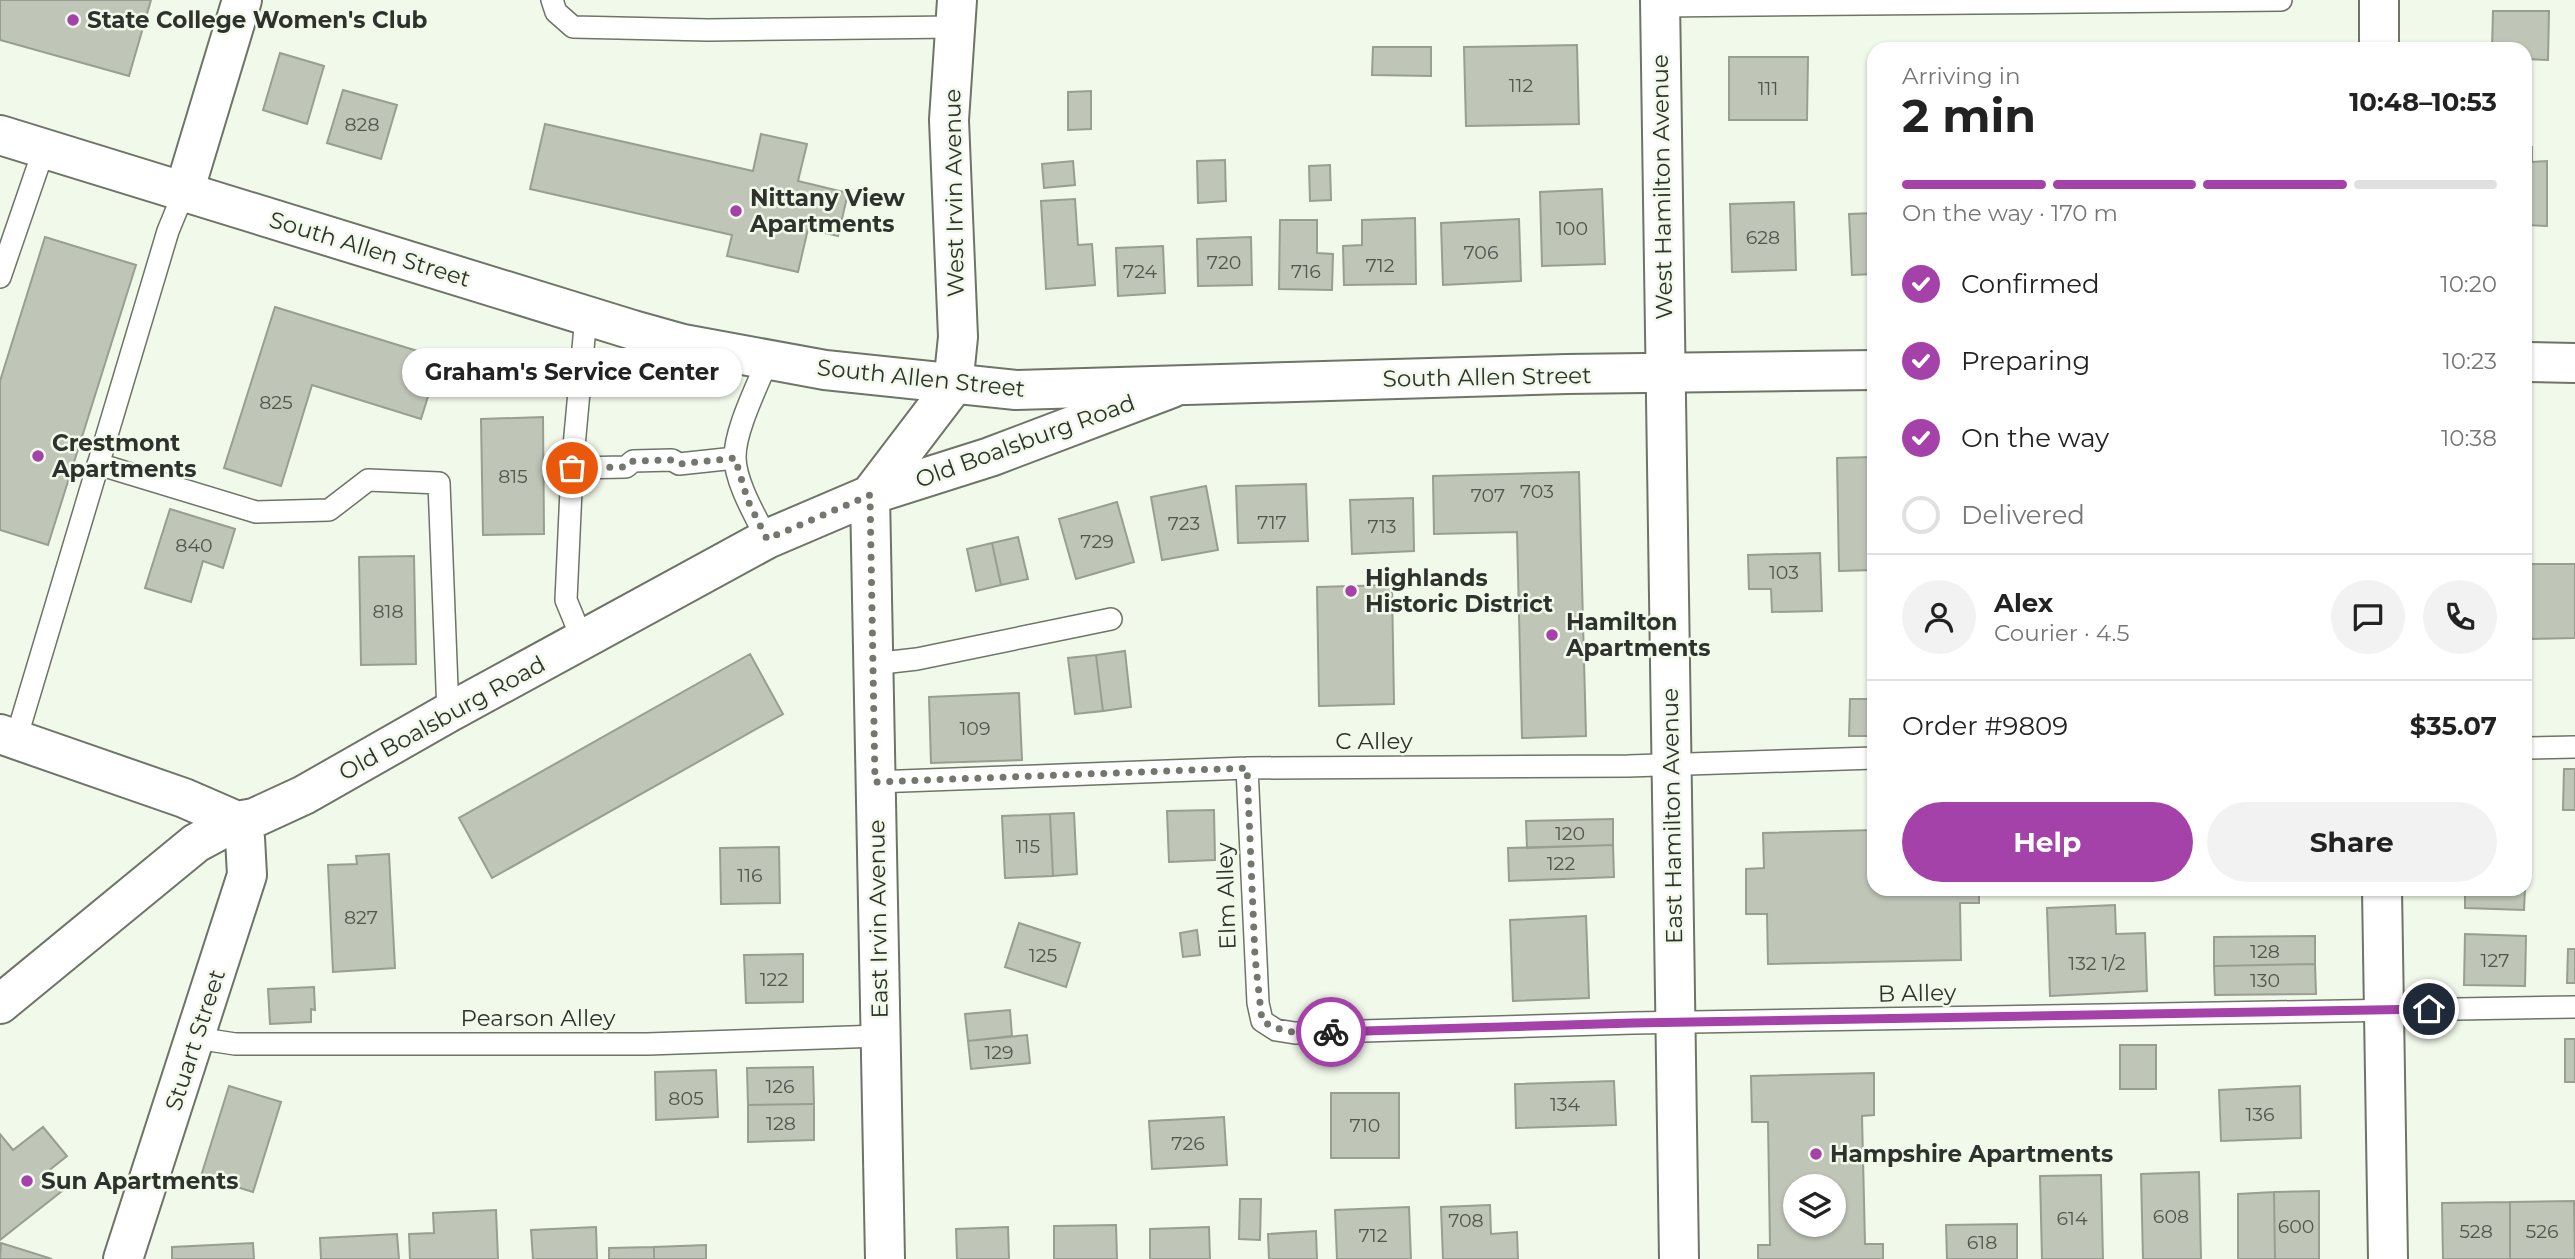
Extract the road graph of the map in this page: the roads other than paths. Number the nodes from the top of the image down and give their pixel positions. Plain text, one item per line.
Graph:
1 (242, 0) edge
2 (2281, 0) edge
3 (2379, 0) edge
4 (1660, 3) edge
5 (554, 6) edge
6 (955, 13) edge
7 (2379, 42) edge
8 (0, 135) edge
9 (44, 149) junction
10 (184, 192) junction
11 (0, 277) edge
12 (586, 316) junction
13 (768, 359) junction
14 (2532, 362) edge
15 (2575, 363) edge
16 (1867, 370) edge
17 (1664, 373) junction
18 (1180, 385) junction
19 (953, 386) junction
20 (735, 458) junction
21 (99, 464) junction
22 (572, 468) junction
23 (870, 495) junction
24 (767, 539) junction
25 (1111, 619) dead end
26 (582, 639) junction
27 (873, 664) junction
28 (448, 713) junction
29 (8, 736) edge
30 (2575, 747) edge
31 (2532, 748) edge
32 (1867, 758) edge
33 (1671, 765) junction
34 (1247, 768) junction
35 (875, 782) junction
36 (237, 821) junction
37 (2382, 896) edge
38 (0, 1004) edge
39 (2575, 1007) edge
40 (2384, 1012) junction
41 (1262, 1021) joint
42 (1675, 1023) junction
43 (880, 1035) junction
44 (196, 1038) junction
45 (123, 1259) edge
46 (885, 1259) edge
47 (1679, 1259) edge
48 (2388, 1259) edge

1 - 10 street
2 - 4 lane
3 - 7 street
4 - 17 street, West Hamilton Avenue
5 - 6 lane
6 - 19 street, West Irvin Avenue
8 - 9 street, South Allen Street
9 - 10 street, South Allen Street
9 - 11 lane
10 - 12 street, South Allen Street
10 - 21 lane
12 - 13 street, South Allen Street
12 - 22 lane
13 - 19 street, South Allen Street
13 - 20 lane
14 - 15 street
16 - 17 street, South Allen Street
17 - 18 street, South Allen Street
17 - 33 street, East Hamilton Avenue
18 - 19 street, South Allen Street
18 - 23 street, Old Boalsburg Road
19 - 23 street, Old Boalsburg Road
20 - 22 lane
20 - 24 lane
21 - 28 lane
21 - 29 lane
22 - 26 lane
23 - 24 street, Old Boalsburg Road
23 - 27 street, East Irvin Avenue
24 - 26 street, Old Boalsburg Road
25 - 27 lane
26 - 28 street, Old Boalsburg Road
27 - 35 street, East Irvin Avenue
28 - 36 street, Old Boalsburg Road
29 - 36 street
30 - 31 lane
32 - 33 lane, C Alley
33 - 34 lane, C Alley
33 - 42 street, East Hamilton Avenue
34 - 35 lane, C Alley
34 - 41 lane, Elm Alley
35 - 43 street, East Irvin Avenue
36 - 38 street, Old Boalsburg Road
36 - 44 street, Stuart Street
37 - 40 street
39 - 40 lane, B Alley
40 - 42 lane, B Alley
40 - 48 street
41 - 42 lane, B Alley
42 - 47 street, East Hamilton Avenue
43 - 44 lane, Pearson Alley
43 - 46 street, East Irvin Avenue
44 - 45 street, Stuart Street

